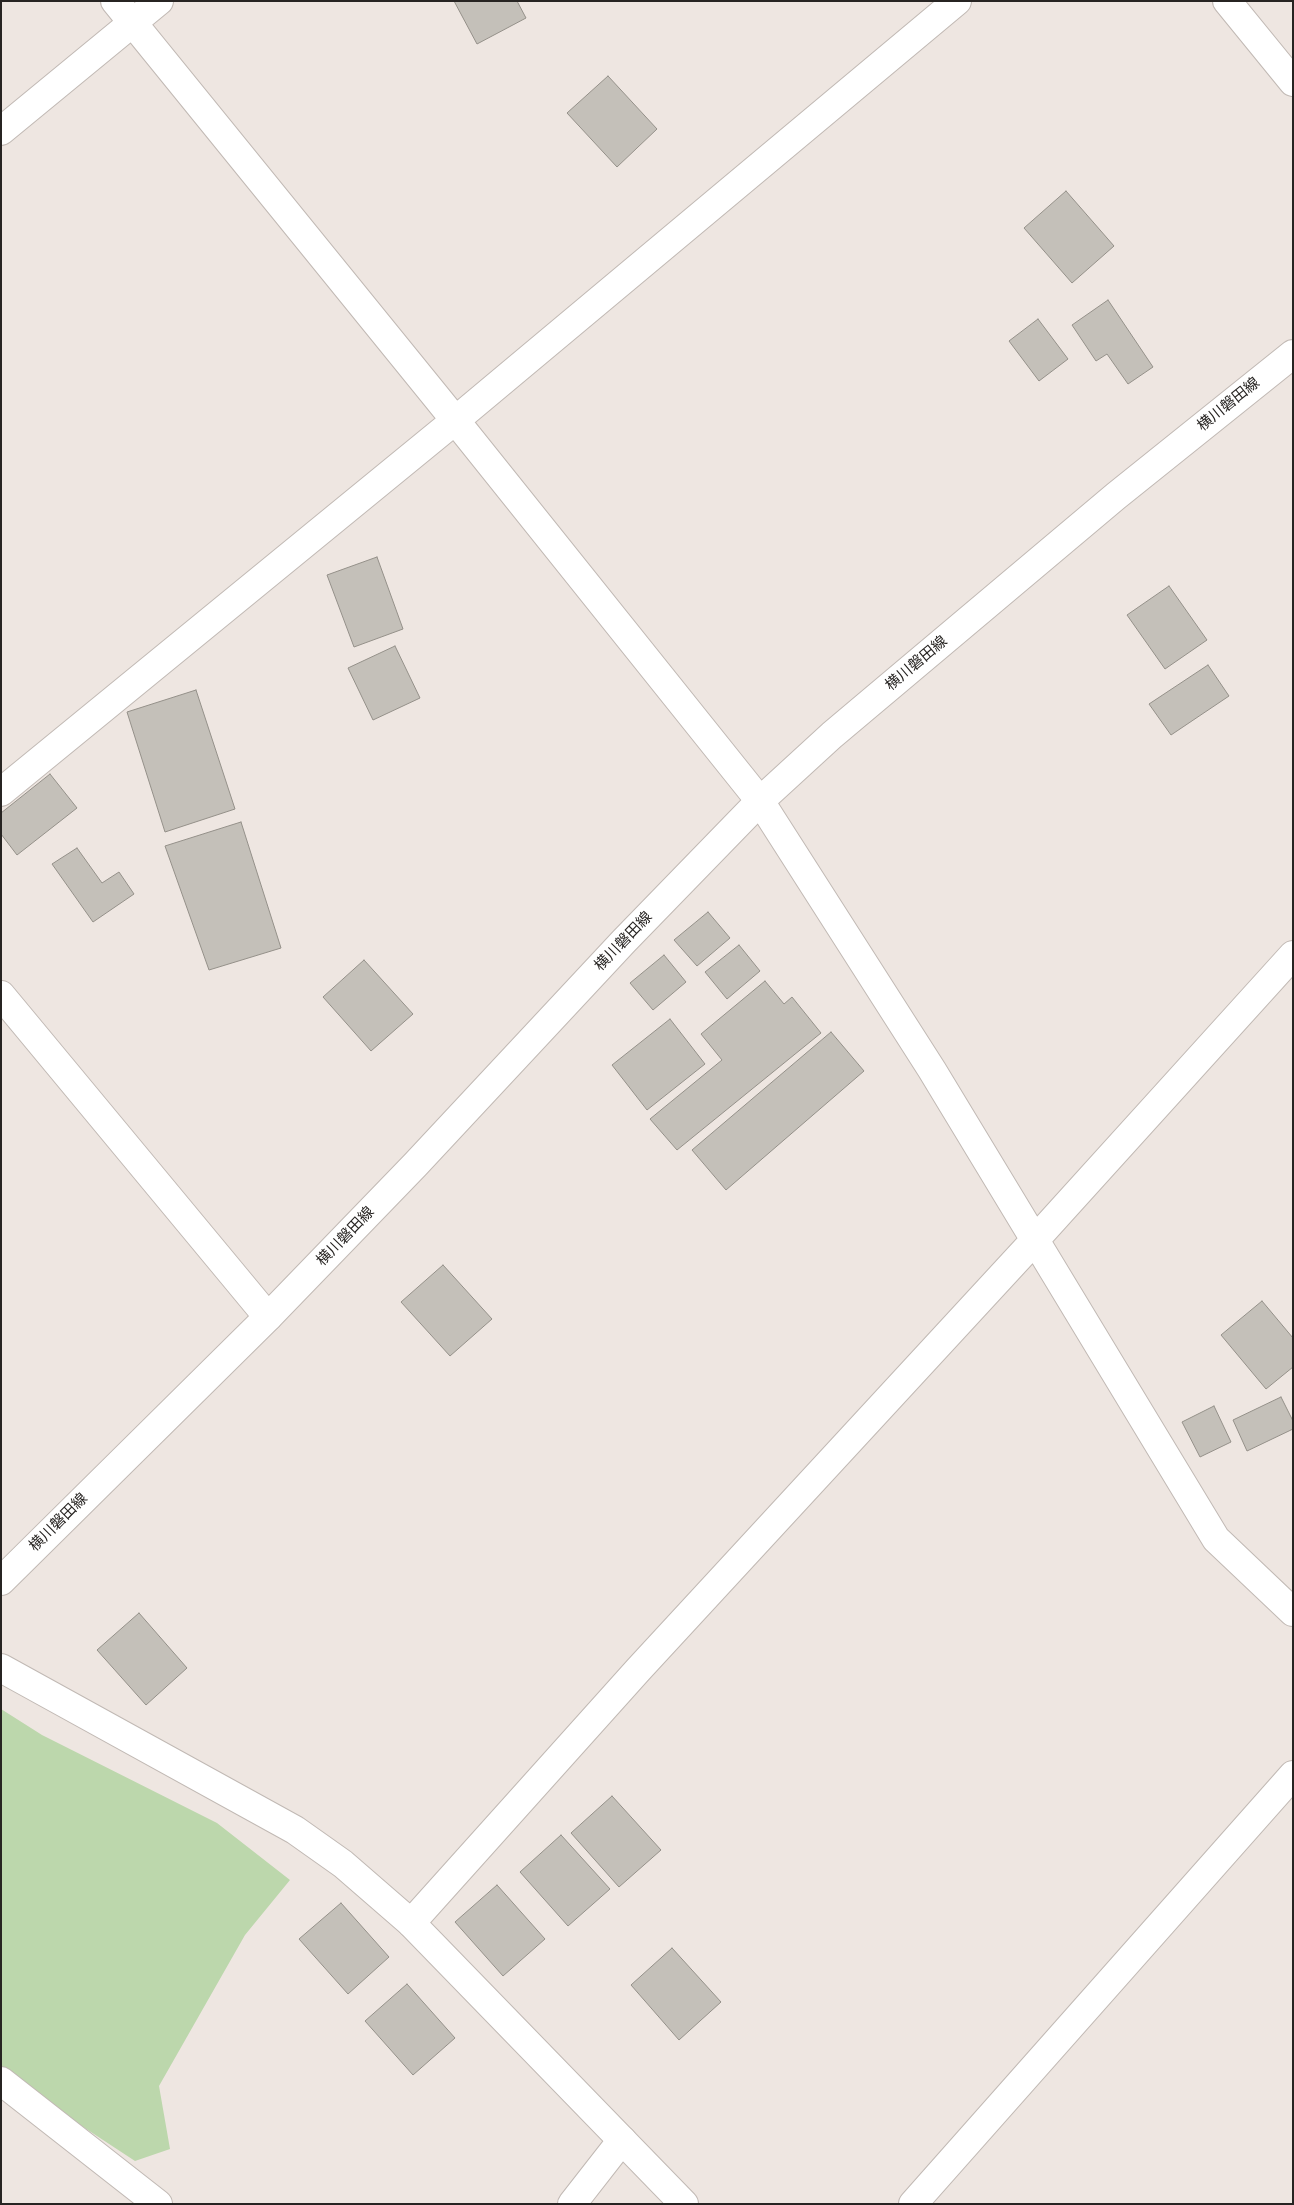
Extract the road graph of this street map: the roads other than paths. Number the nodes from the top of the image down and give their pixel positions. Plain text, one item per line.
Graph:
1 (115, 1) edge
2 (159, 1) edge
3 (957, 1) edge
4 (1227, 1) edge
5 (132, 24) junction
6 (1293, 82) edge
7 (1, 131) edge
8 (1293, 354) edge
9 (455, 420) junction
10 (1, 792) edge
11 (760, 801) junction
12 (1293, 955) edge
13 (1, 995) edge
14 (1034, 1241) junction
15 (268, 1317) junction
16 (1, 1581) edge
17 (1293, 1612) edge
18 (1, 1668) edge
19 (1293, 1775) edge
20 (411, 1923) junction
21 (1, 2081) edge
22 (622, 2140) junction
23 (158, 2204) edge
24 (572, 2204) edge
25 (684, 2204) edge
26 (913, 2204) edge

1 - 5 street
2 - 5 street
3 - 9 street
4 - 6 street
5 - 7 street
5 - 9 street
8 - 11 street, 横川磐田線
9 - 10 street
9 - 11 street
11 - 14 street
11 - 15 street, 横川磐田線
12 - 14 street
13 - 15 street
14 - 17 street
14 - 20 street
15 - 16 street, 横川磐田線
18 - 20 street
19 - 26 street
20 - 22 street
21 - 23 street
22 - 24 street
22 - 25 street

